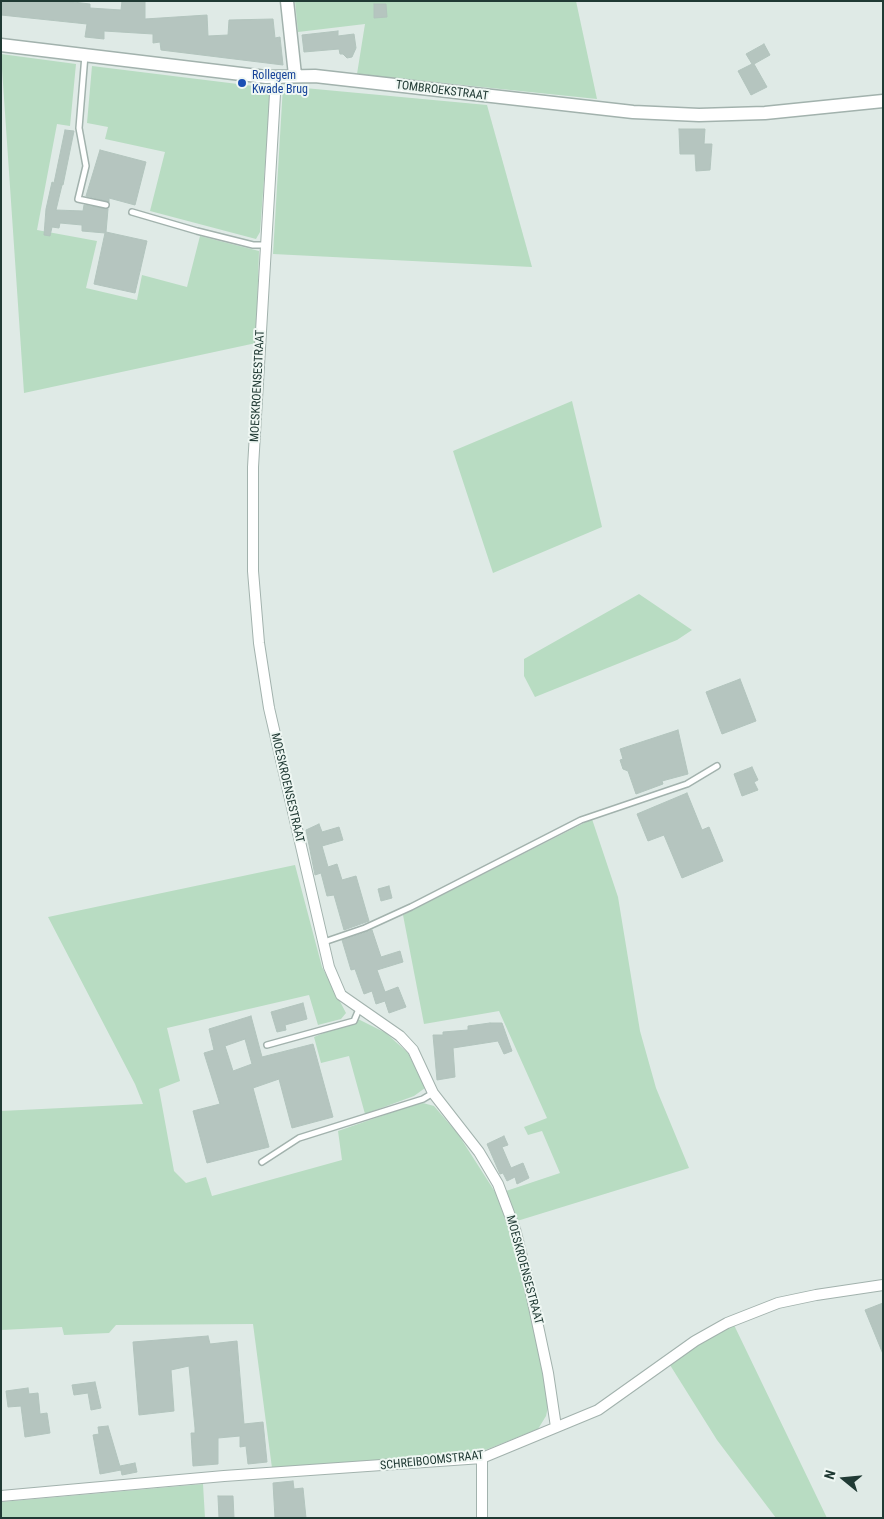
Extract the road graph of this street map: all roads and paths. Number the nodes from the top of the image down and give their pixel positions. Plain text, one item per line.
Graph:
1 (287, 1) edge
2 (1, 45) edge
3 (85, 54) junction
4 (295, 75) junction
5 (276, 77) junction
6 (883, 101) edge
7 (106, 205) dead end
8 (132, 212) dead end
9 (266, 245) junction
10 (716, 766) dead end
11 (323, 942) junction
12 (359, 1010) junction
13 (267, 1045) dead end
14 (433, 1093) junction
15 (262, 1162) dead end
16 (883, 1285) edge
17 (556, 1427) junction
18 (482, 1458) junction
19 (1, 1496) edge
20 (482, 1518) edge

1 - 4 street
2 - 3 street, TOMBROEKSTRAAT
3 - 5 street, TOMBROEKSTRAAT
3 - 7 lane
4 - 5 street, TOMBROEKSTRAAT
4 - 6 street, TOMBROEKSTRAAT
5 - 9 street, MOESKROENSESTRAAT
8 - 9 lane
9 - 11 street, MOESKROENSESTRAAT
10 - 11 lane
11 - 12 street, MOESKROENSESTRAAT
12 - 13 lane
12 - 14 street, MOESKROENSESTRAAT
14 - 15 lane
14 - 17 street, MOESKROENSESTRAAT
16 - 17 street, SCHREIBOOMSTRAAT
17 - 18 street, SCHREIBOOMSTRAAT
18 - 19 street, SCHREIBOOMSTRAAT
18 - 20 street

